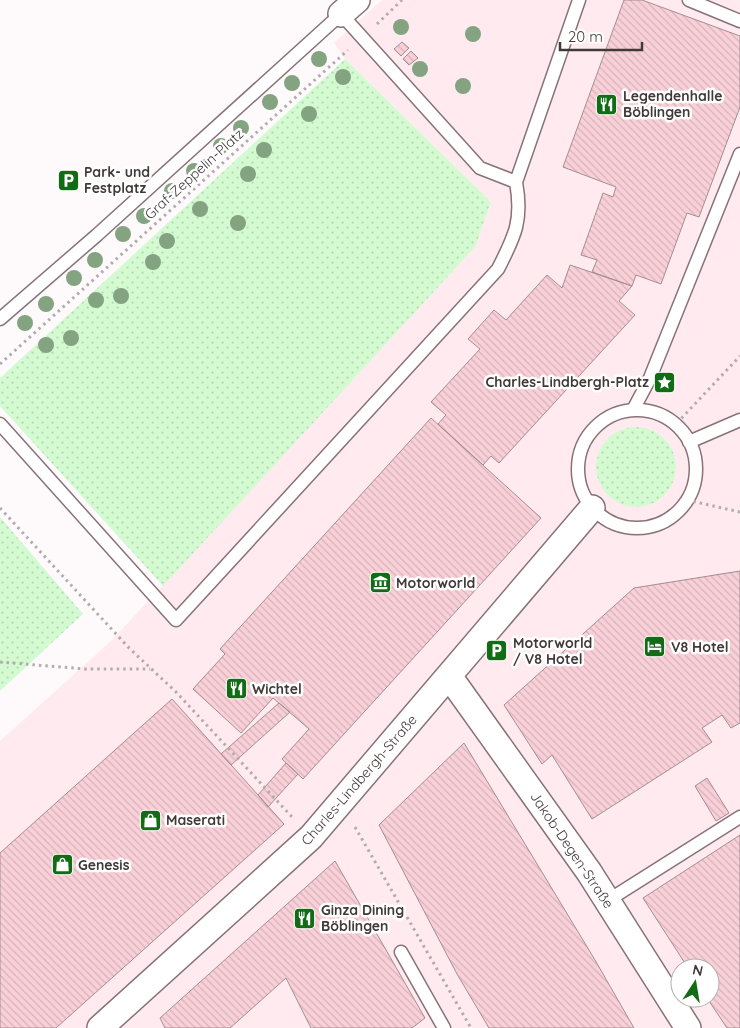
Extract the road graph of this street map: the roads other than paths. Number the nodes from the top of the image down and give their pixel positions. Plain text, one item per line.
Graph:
1 (579, 0) edge
2 (689, 0) edge
3 (349, 7) edge
4 (740, 21) edge
5 (740, 154) edge
6 (516, 182) junction
7 (0, 319) edge
8 (633, 410) junction
9 (740, 420) edge
10 (0, 424) edge
11 (690, 442) junction
12 (592, 508) junction
13 (449, 676) junction
14 (740, 817) edge
15 (607, 901) junction
16 (401, 952) dead end
17 (107, 1026) edge
18 (444, 1028) edge
19 (688, 1028) edge

1 - 6 lane
2 - 4 lane
3 - 6 lane
3 - 7 lane
5 - 8 lane
6 - 10 lane
8 - 11 lane
8 - 12 lane
9 - 11 lane
11 - 12 lane
12 - 13 street, Charles-Lindbergh-Straße
13 - 15 street, Jakob-Degen-Straße
13 - 17 street, Charles-Lindbergh-Straße
14 - 15 lane
15 - 19 street, Jakob-Degen-Straße
16 - 18 lane

